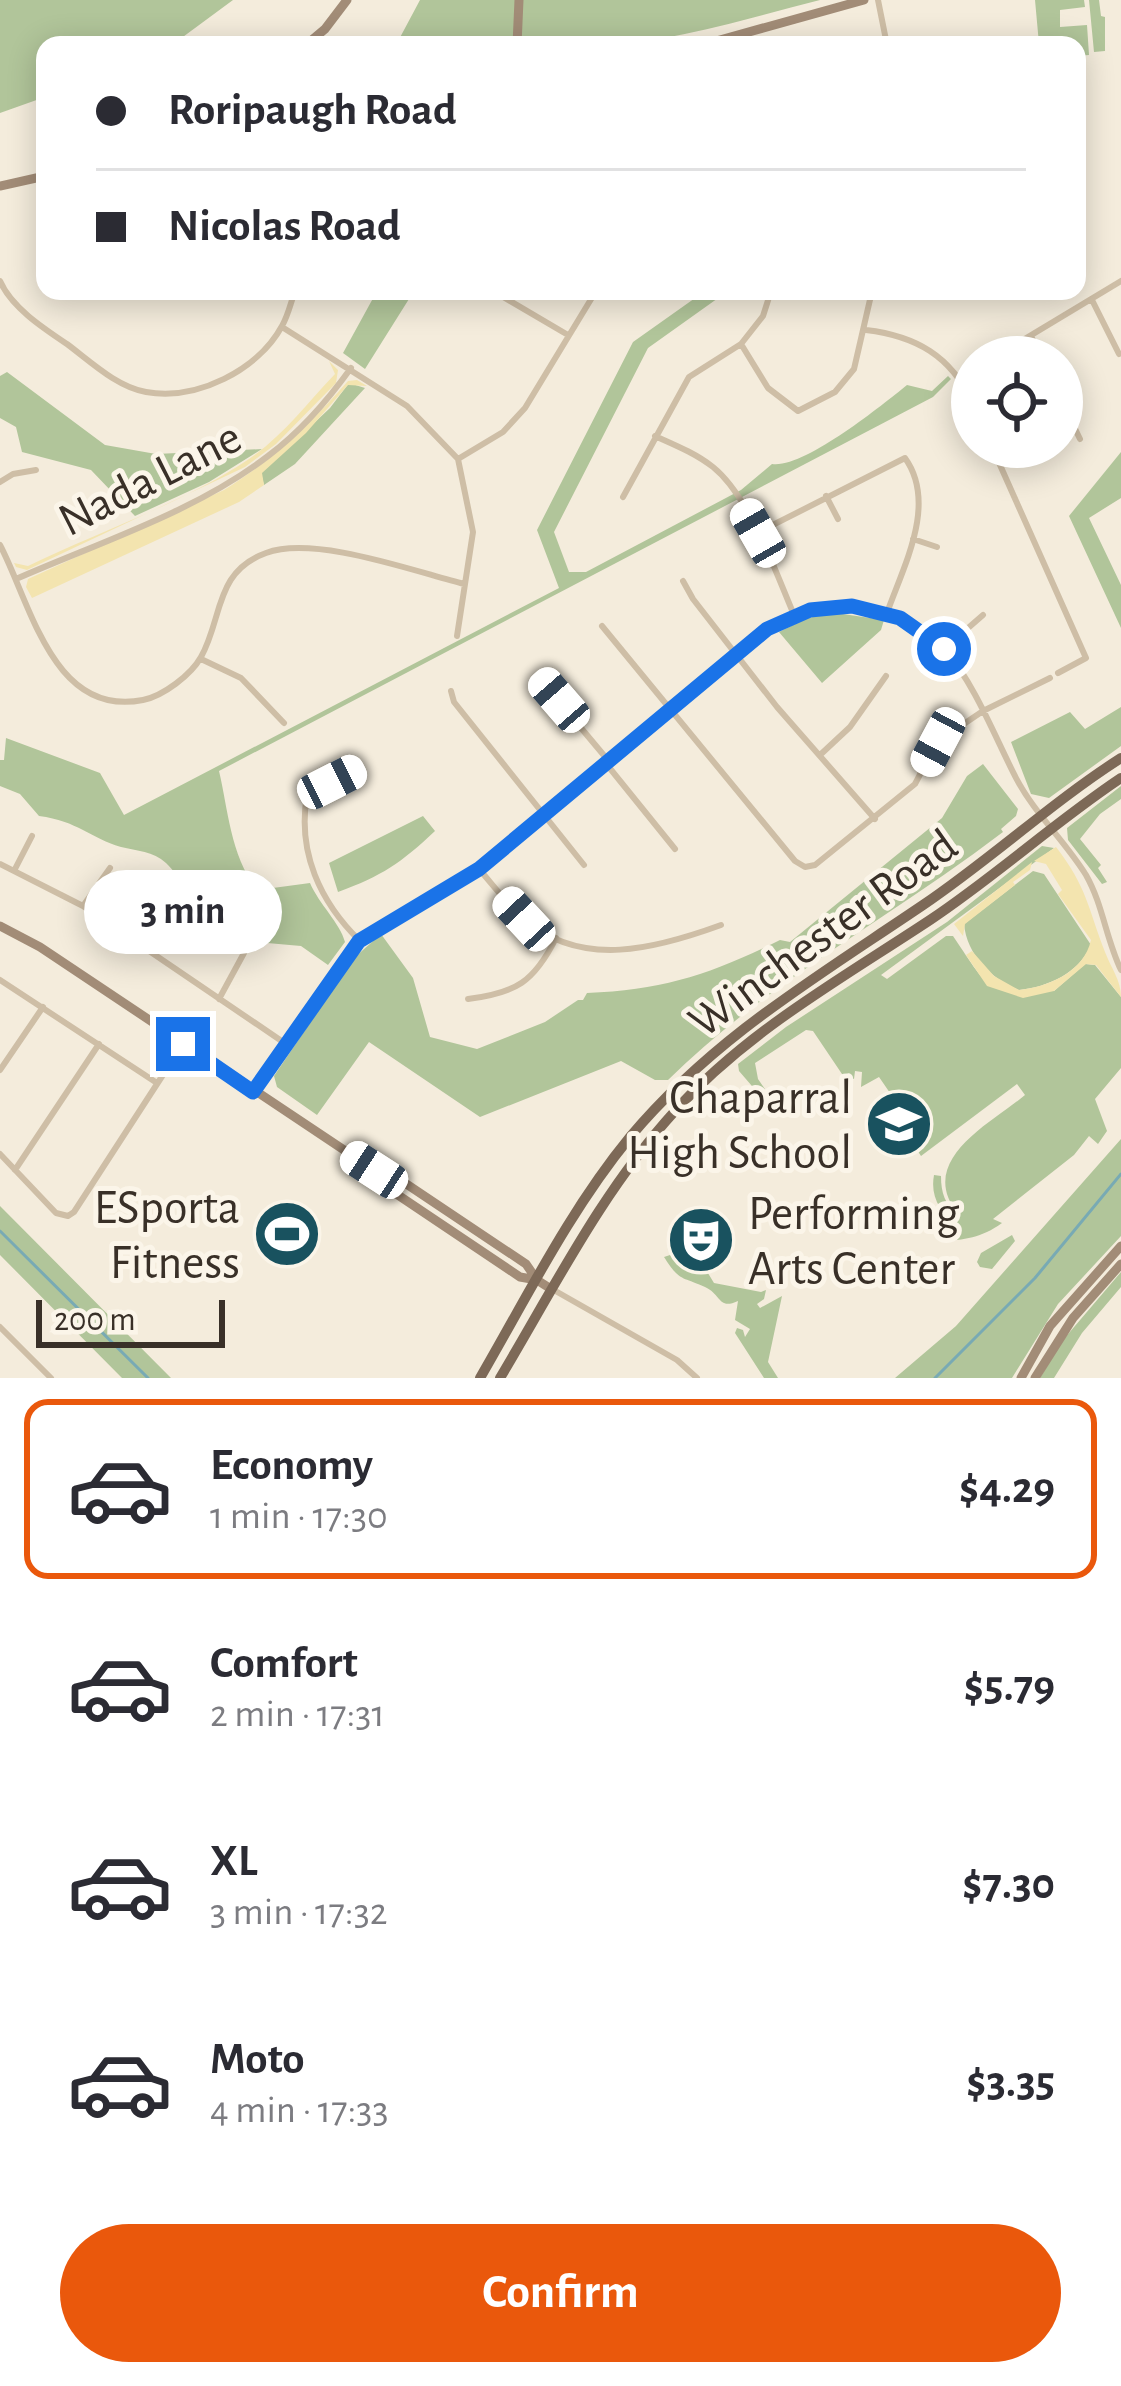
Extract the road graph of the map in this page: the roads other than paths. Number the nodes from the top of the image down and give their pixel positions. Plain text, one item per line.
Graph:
1 (346, 0) edge
2 (519, 0) edge
3 (864, 0) edge
4 (878, 0) edge
5 (314, 36) edge
6 (517, 36) edge
7 (735, 36) edge
8 (885, 36) edge
9 (36, 178) edge
10 (0, 186) edge
11 (0, 280) edge
12 (1121, 281) edge
13 (292, 300) edge
14 (509, 300) edge
15 (590, 300) edge
16 (768, 300) edge
17 (871, 300) edge
18 (1092, 301) junction
19 (282, 327) junction
20 (866, 330) junction
21 (568, 335) junction
22 (1035, 336) edge
23 (741, 344) junction
24 (1119, 354) edge
25 (352, 368) junction
26 (951, 368) edge
27 (655, 436) junction
28 (458, 459) junction
29 (1001, 468) edge
30 (36, 470) dead end
31 (0, 482) edge
32 (623, 496) dead end
33 (826, 496) junction
34 (838, 519) dead end
35 (758, 533) junction
36 (913, 539) junction
37 (0, 545) edge
38 (937, 547) dead end
39 (16, 579) junction
40 (683, 581) dead end
41 (464, 584) junction
42 (887, 613) junction
43 (794, 615) junction
44 (983, 616) dead end
45 (602, 626) dead end
46 (457, 636) dead end
47 (944, 649) junction
48 (737, 654) junction
49 (200, 659) junction
50 (886, 676) dead end
51 (540, 679) dead end
52 (451, 692) dead end
53 (670, 708) junction
54 (982, 711) junction
55 (284, 723) dead end
56 (820, 755) junction
57 (1121, 758) edge
58 (605, 760) junction
59 (358, 768) dead end
60 (1121, 778) edge
61 (542, 813) junction
62 (1041, 816) junction
63 (875, 819) junction
64 (1052, 829) junction
65 (32, 836) dead end
66 (675, 849) dead end
67 (0, 864) edge
68 (584, 865) dead end
69 (110, 868) dead end
70 (15, 869) junction
71 (479, 869) junction
72 (83, 906) junction
73 (178, 908) dead end
74 (722, 925) dead end
75 (0, 926) edge
76 (556, 938) junction
77 (359, 941) junction
78 (151, 952) junction
79 (244, 953) dead end
80 (1121, 970) edge
81 (0, 980) edge
82 (219, 999) junction
83 (468, 999) dead end
84 (44, 1007) junction
85 (286, 1043) junction
86 (99, 1044) junction
87 (183, 1044) junction
88 (0, 1070) edge
89 (158, 1083) junction
90 (253, 1092) junction
91 (0, 1154) edge
92 (15, 1170) junction
93 (1121, 1246) edge
94 (1121, 1264) edge
95 (537, 1280) junction
96 (551, 1289) junction
97 (0, 1328) edge
98 (51, 1378) edge
99 (480, 1378) edge
100 (500, 1378) edge
101 (697, 1378) edge
102 (1021, 1378) edge
103 (1035, 1378) edge

1 - 5 main road
2 - 6 main road
3 - 7 main road
4 - 8 street
9 - 10 main road
11 - 19 street
12 - 18 street
13 - 19 street
14 - 21 street
15 - 21 street
16 - 23 street
17 - 20 street
18 - 22 street
18 - 24 street
19 - 25 street
20 - 23 street
20 - 26 street
21 - 28 street
23 - 27 street
25 - 28 street
25 - 39 street, Nada Lane
27 - 32 street
27 - 35 street
28 - 41 street
29 - 54 street
30 - 31 street
33 - 34 street
33 - 35 street
33 - 36 street
35 - 43 street
36 - 38 street
36 - 42 street
37 - 39 street
39 - 49 street
40 - 48 street
41 - 46 street
41 - 49 street
42 - 43 street
42 - 47 street
43 - 48 street
44 - 47 street
45 - 53 street
47 - 54 street
48 - 53 street
48 - 56 street
49 - 55 street
50 - 56 street
51 - 58 street
52 - 61 street
53 - 58 street
53 - 63 street
54 - 62 street
54 - 63 street
56 - 63 street
57 - 62 main road, Winchester Road
58 - 61 street
58 - 66 street
59 - 77 street
60 - 64 main road, Winchester Road
61 - 68 street
61 - 71 street
62 - 64 street
62 - 95 main road, Winchester Road
64 - 80 street
64 - 96 main road, Winchester Road
65 - 70 street
67 - 70 street
69 - 72 street
70 - 72 street
71 - 76 street
71 - 77 street
72 - 78 street
73 - 78 street
74 - 76 street
75 - 87 main road
76 - 83 street
77 - 85 street
78 - 82 street
79 - 82 street
81 - 84 street
82 - 85 street
84 - 86 street
84 - 88 street
85 - 90 street
86 - 89 street
86 - 92 street
87 - 89 street
87 - 90 main road
89 - 92 street
90 - 95 main road
91 - 92 street
93 - 102 main road
94 - 103 main road
95 - 96 main road
95 - 99 main road, Winchester Road
96 - 100 main road, Winchester Road
96 - 101 street
97 - 98 street

